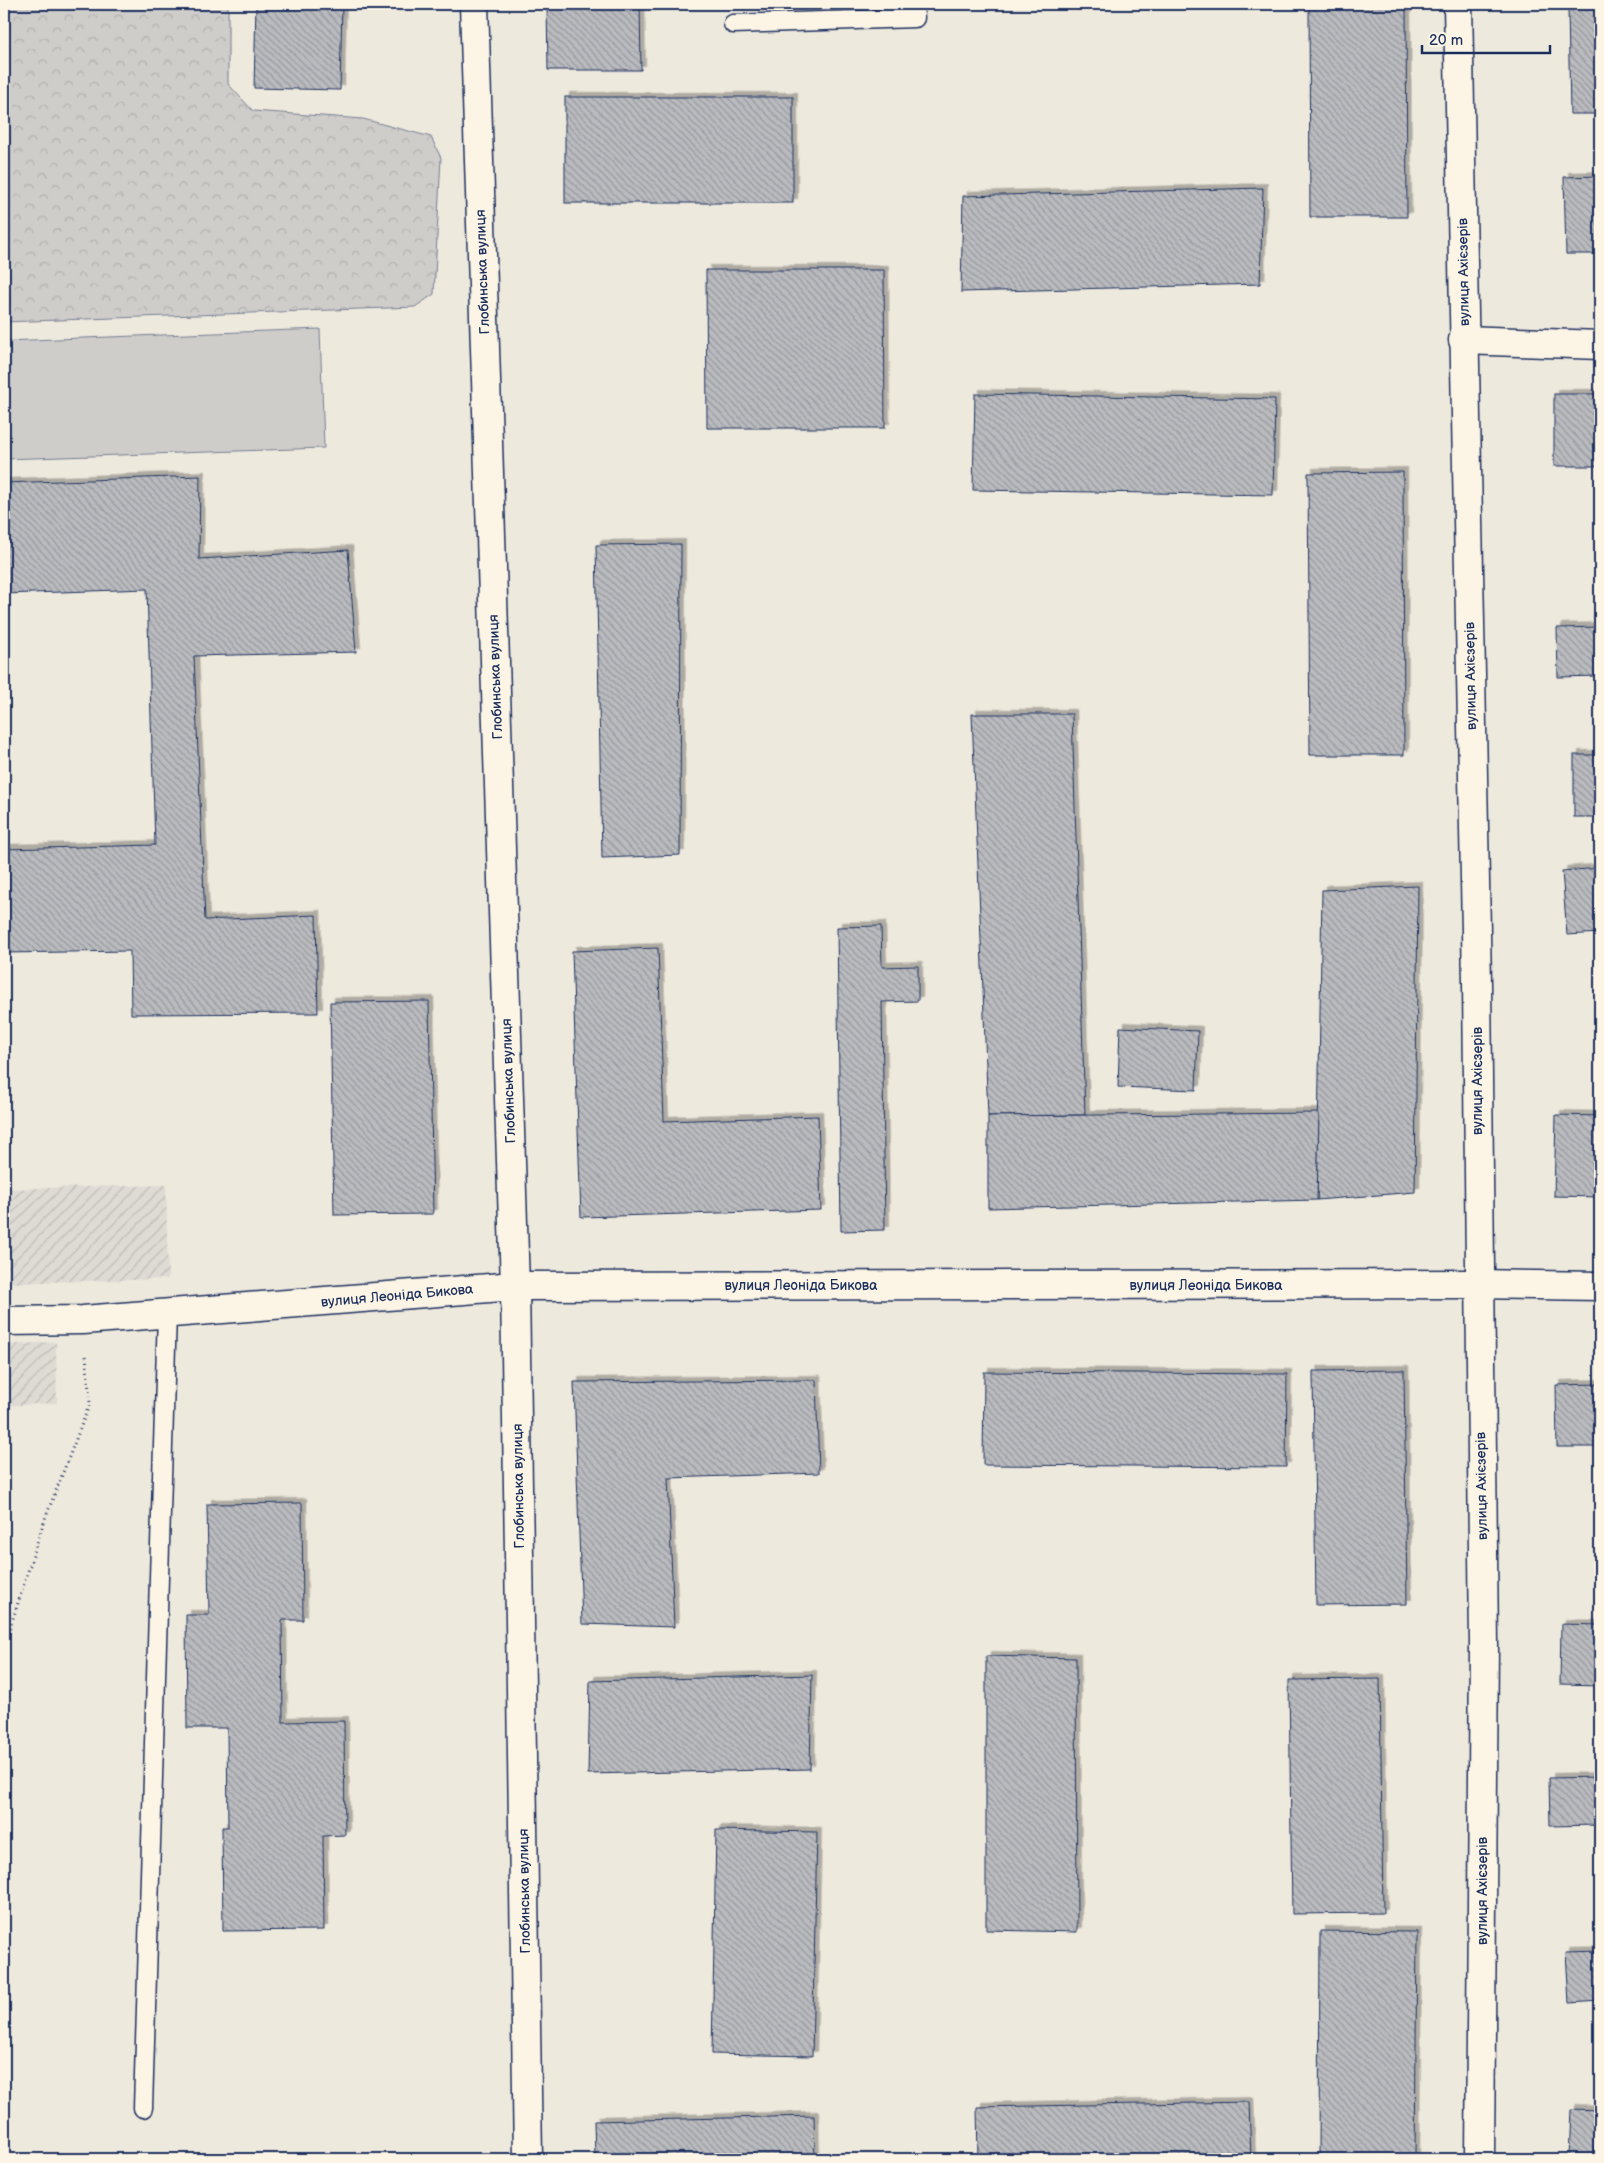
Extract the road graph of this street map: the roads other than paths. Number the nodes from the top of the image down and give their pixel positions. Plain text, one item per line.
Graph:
1 (474, 4) edge
2 (914, 4) edge
3 (1458, 4) edge
4 (733, 24) dead end
5 (1464, 340) junction
6 (1600, 345) edge
7 (1478, 1284) junction
8 (515, 1286) junction
9 (1600, 1286) edge
10 (167, 1313) junction
11 (4, 1321) edge
12 (143, 2108) dead end
13 (528, 2159) edge
14 (1480, 2159) edge

1 - 8 street, Глобинська вулиця
2 - 4 lane
3 - 5 street, вулиця Ахієзерів
5 - 6 street
5 - 7 street, вулиця Ахієзерів
7 - 8 street, вулиця Леоніда Бикова
7 - 9 street, вулиця Леоніда Бикова
7 - 14 street, вулиця Ахієзерів
8 - 10 street, вулиця Леоніда Бикова
8 - 13 street, Глобинська вулиця
10 - 11 street, вулиця Леоніда Бикова
10 - 12 lane

